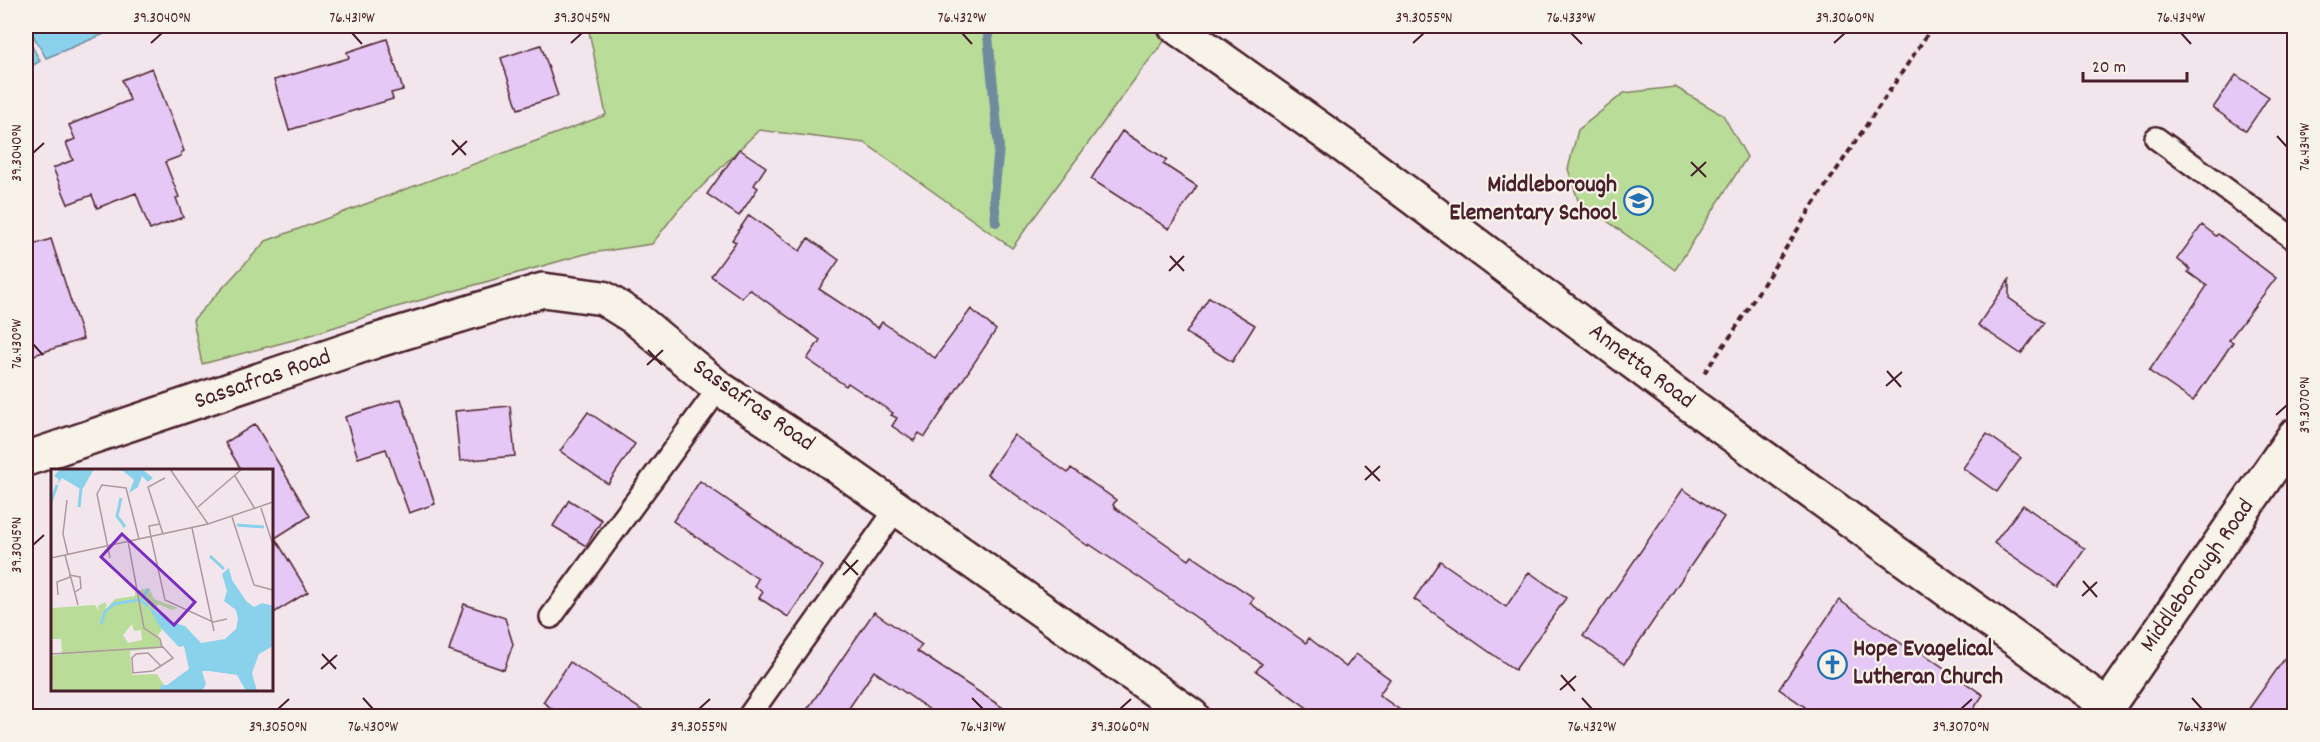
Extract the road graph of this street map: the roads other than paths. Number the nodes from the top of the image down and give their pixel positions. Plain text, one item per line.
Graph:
1 (1175, 26) edge
2 (2156, 138) dead end
3 (2295, 239) edge
4 (720, 388) junction
5 (2295, 436) edge
6 (26, 459) edge
7 (897, 508) junction
8 (551, 617) dead end
9 (2104, 711) edge
10 (749, 717) edge
11 (1192, 717) edge

1 - 9 street, Annetta Road
2 - 3 lane
4 - 6 street, Sassafras Road
4 - 7 street, Sassafras Road
4 - 8 lane
5 - 9 street, Middleborough Road
7 - 10 lane
7 - 11 street, Sassafras Road

